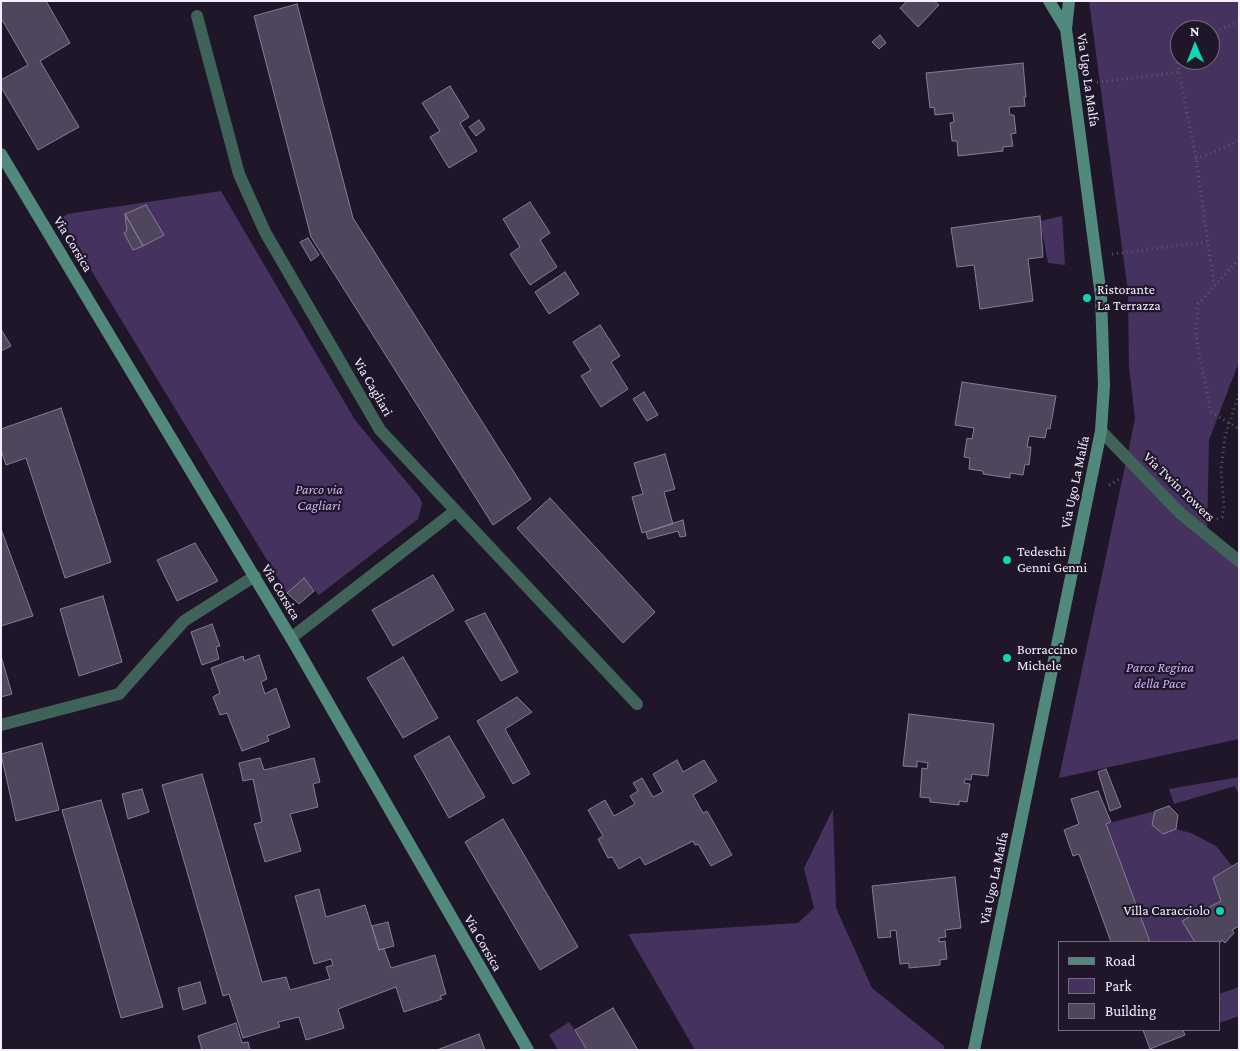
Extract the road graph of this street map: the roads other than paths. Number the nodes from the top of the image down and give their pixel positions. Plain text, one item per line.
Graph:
1 (1048, 1) edge
2 (1069, 1) edge
3 (197, 16) dead end
4 (1066, 29) junction
5 (1, 154) edge
6 (1101, 431) junction
7 (455, 511) junction
8 (1239, 561) edge
9 (255, 576) junction
10 (291, 638) junction
11 (637, 704) dead end
12 (1, 726) edge
13 (528, 1050) edge
14 (974, 1050) edge

1 - 4 street
2 - 4 street, Via Ugo La Malfa
3 - 7 street, Via Cagliari
4 - 6 street, Via Ugo La Malfa
5 - 9 street, Via Corsica
6 - 8 street, Via Twin Towers
6 - 14 street, Via Ugo La Malfa
7 - 10 street
7 - 11 street, Via Cagliari
9 - 10 street, Via Corsica
9 - 12 street
10 - 13 street, Via Corsica

